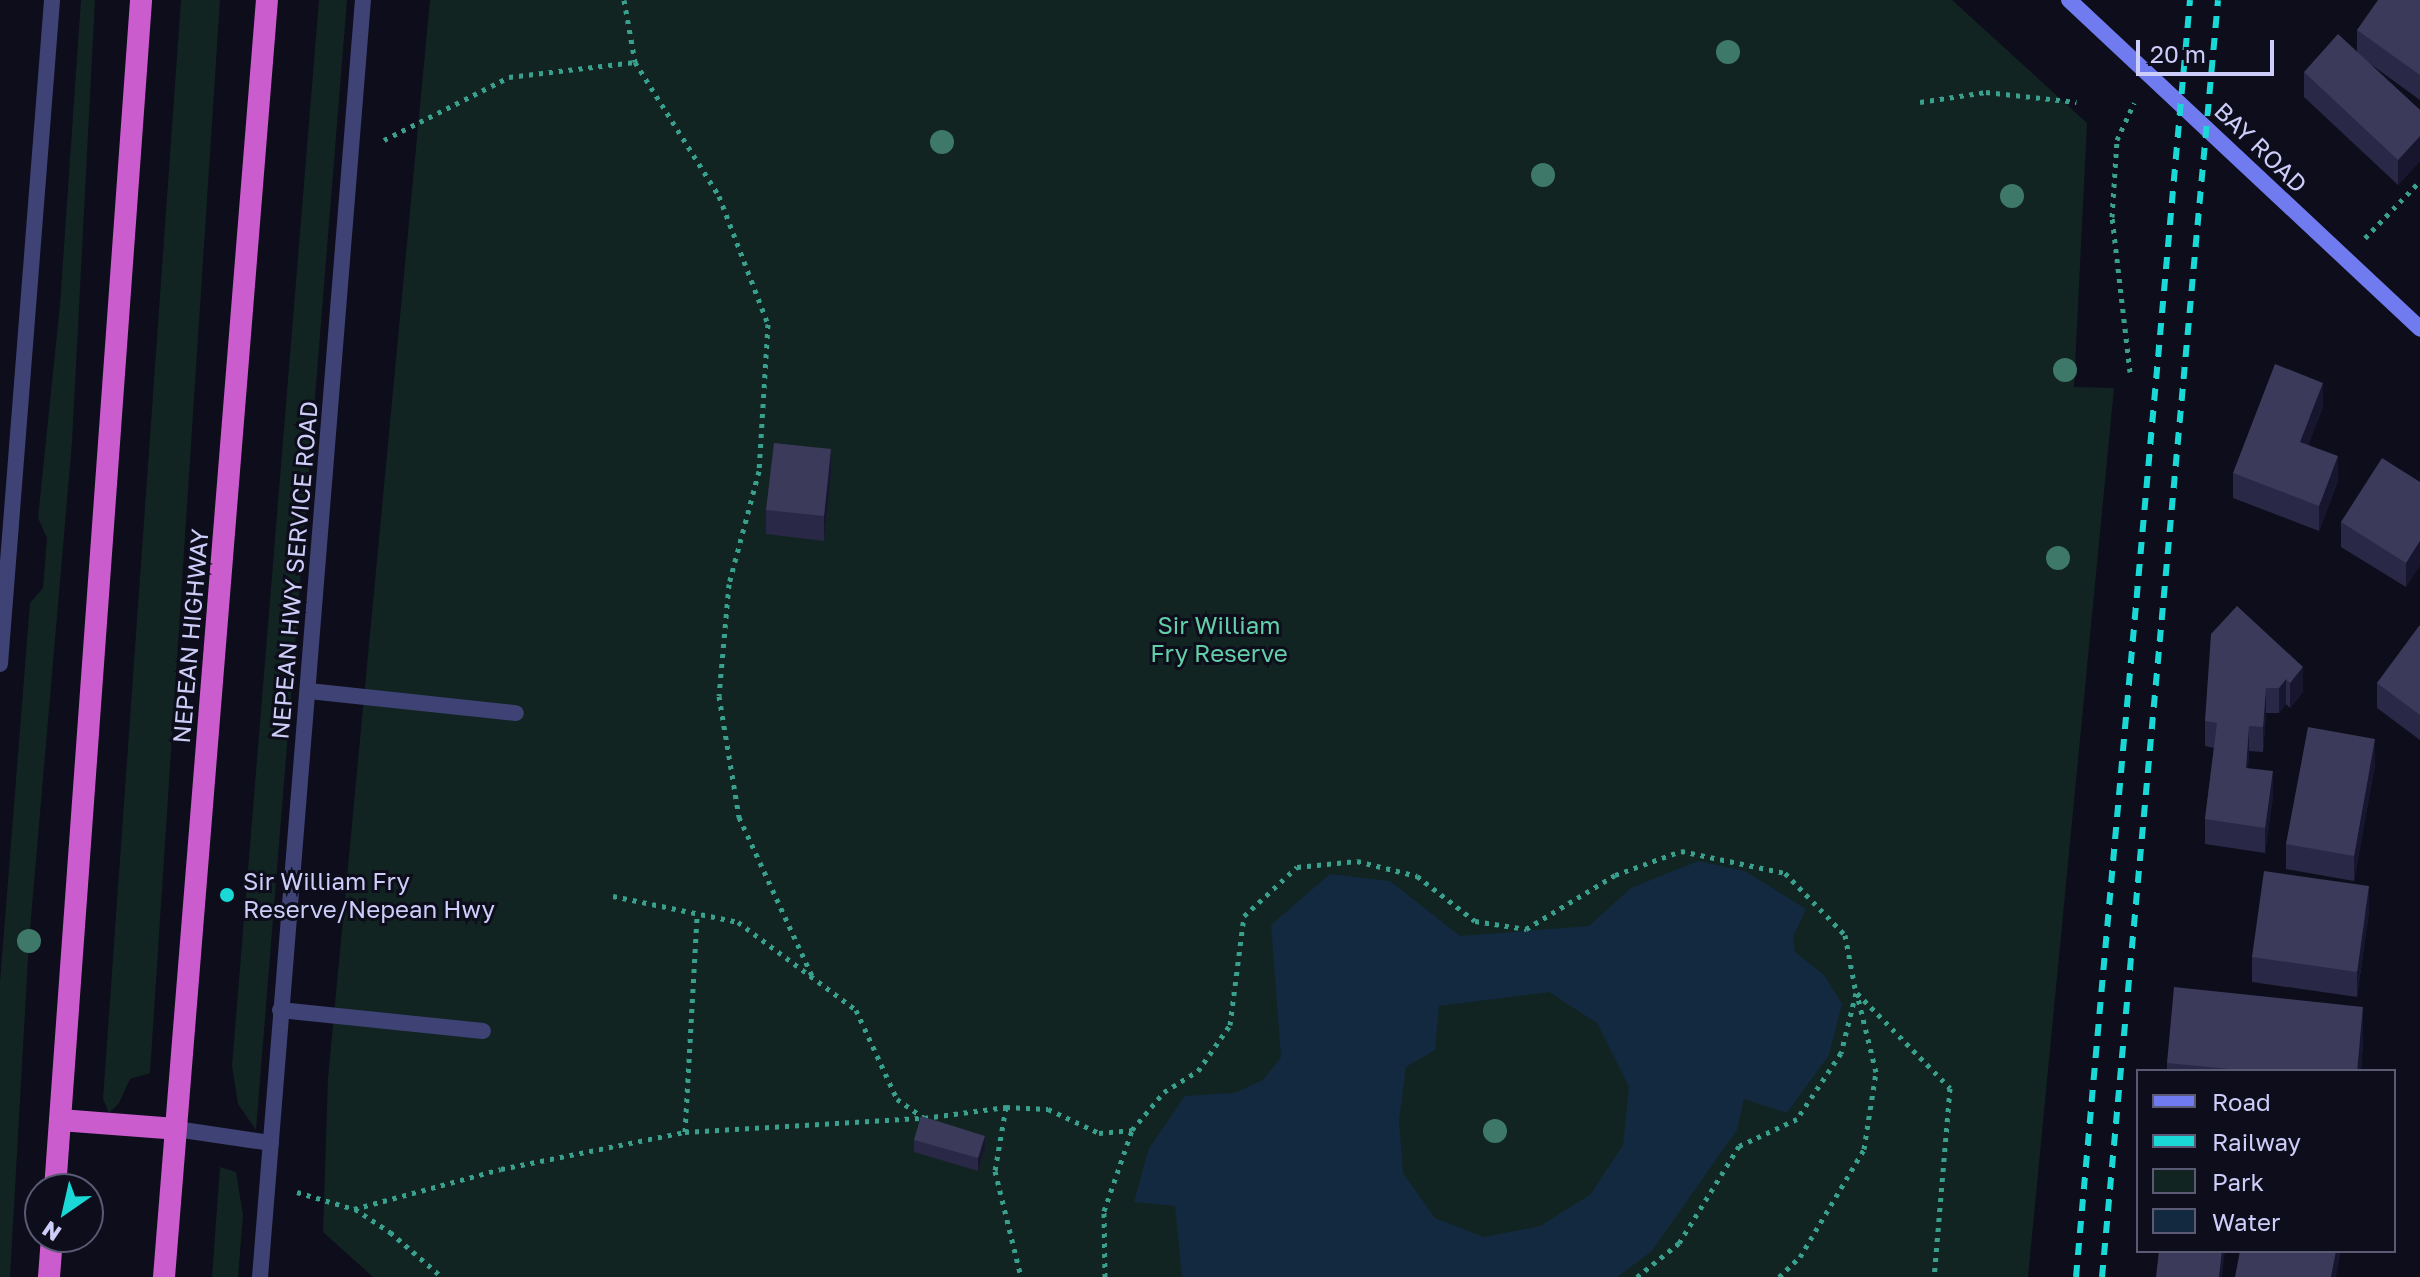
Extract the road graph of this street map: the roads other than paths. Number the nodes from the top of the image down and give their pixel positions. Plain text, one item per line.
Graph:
1 (52, 0) edge
2 (141, 0) edge
3 (267, 0) edge
4 (363, 0) edge
5 (2069, 0) edge
6 (2420, 329) edge
7 (0, 664) edge
8 (309, 691) junction
9 (516, 713) dead end
10 (280, 1010) junction
11 (483, 1031) dead end
12 (60, 1120) junction
13 (176, 1129) junction
14 (271, 1143) junction
15 (56, 1173) edge
16 (51, 1253) edge
17 (49, 1277) edge
18 (164, 1277) edge
19 (260, 1277) edge

1 - 7 street
2 - 12 highway
3 - 13 highway, NEPEAN HIGHWAY
4 - 8 street, NEPEAN HWY SERVICE ROAD
5 - 6 main road, BAY ROAD
8 - 9 street
8 - 10 street, NEPEAN HWY SERVICE ROAD
10 - 11 street
10 - 14 street, NEPEAN HWY SERVICE ROAD
12 - 13 highway
12 - 15 highway
13 - 14 street
13 - 18 highway, NEPEAN HIGHWAY
14 - 19 street, NEPEAN HWY SERVICE ROAD
16 - 17 highway

